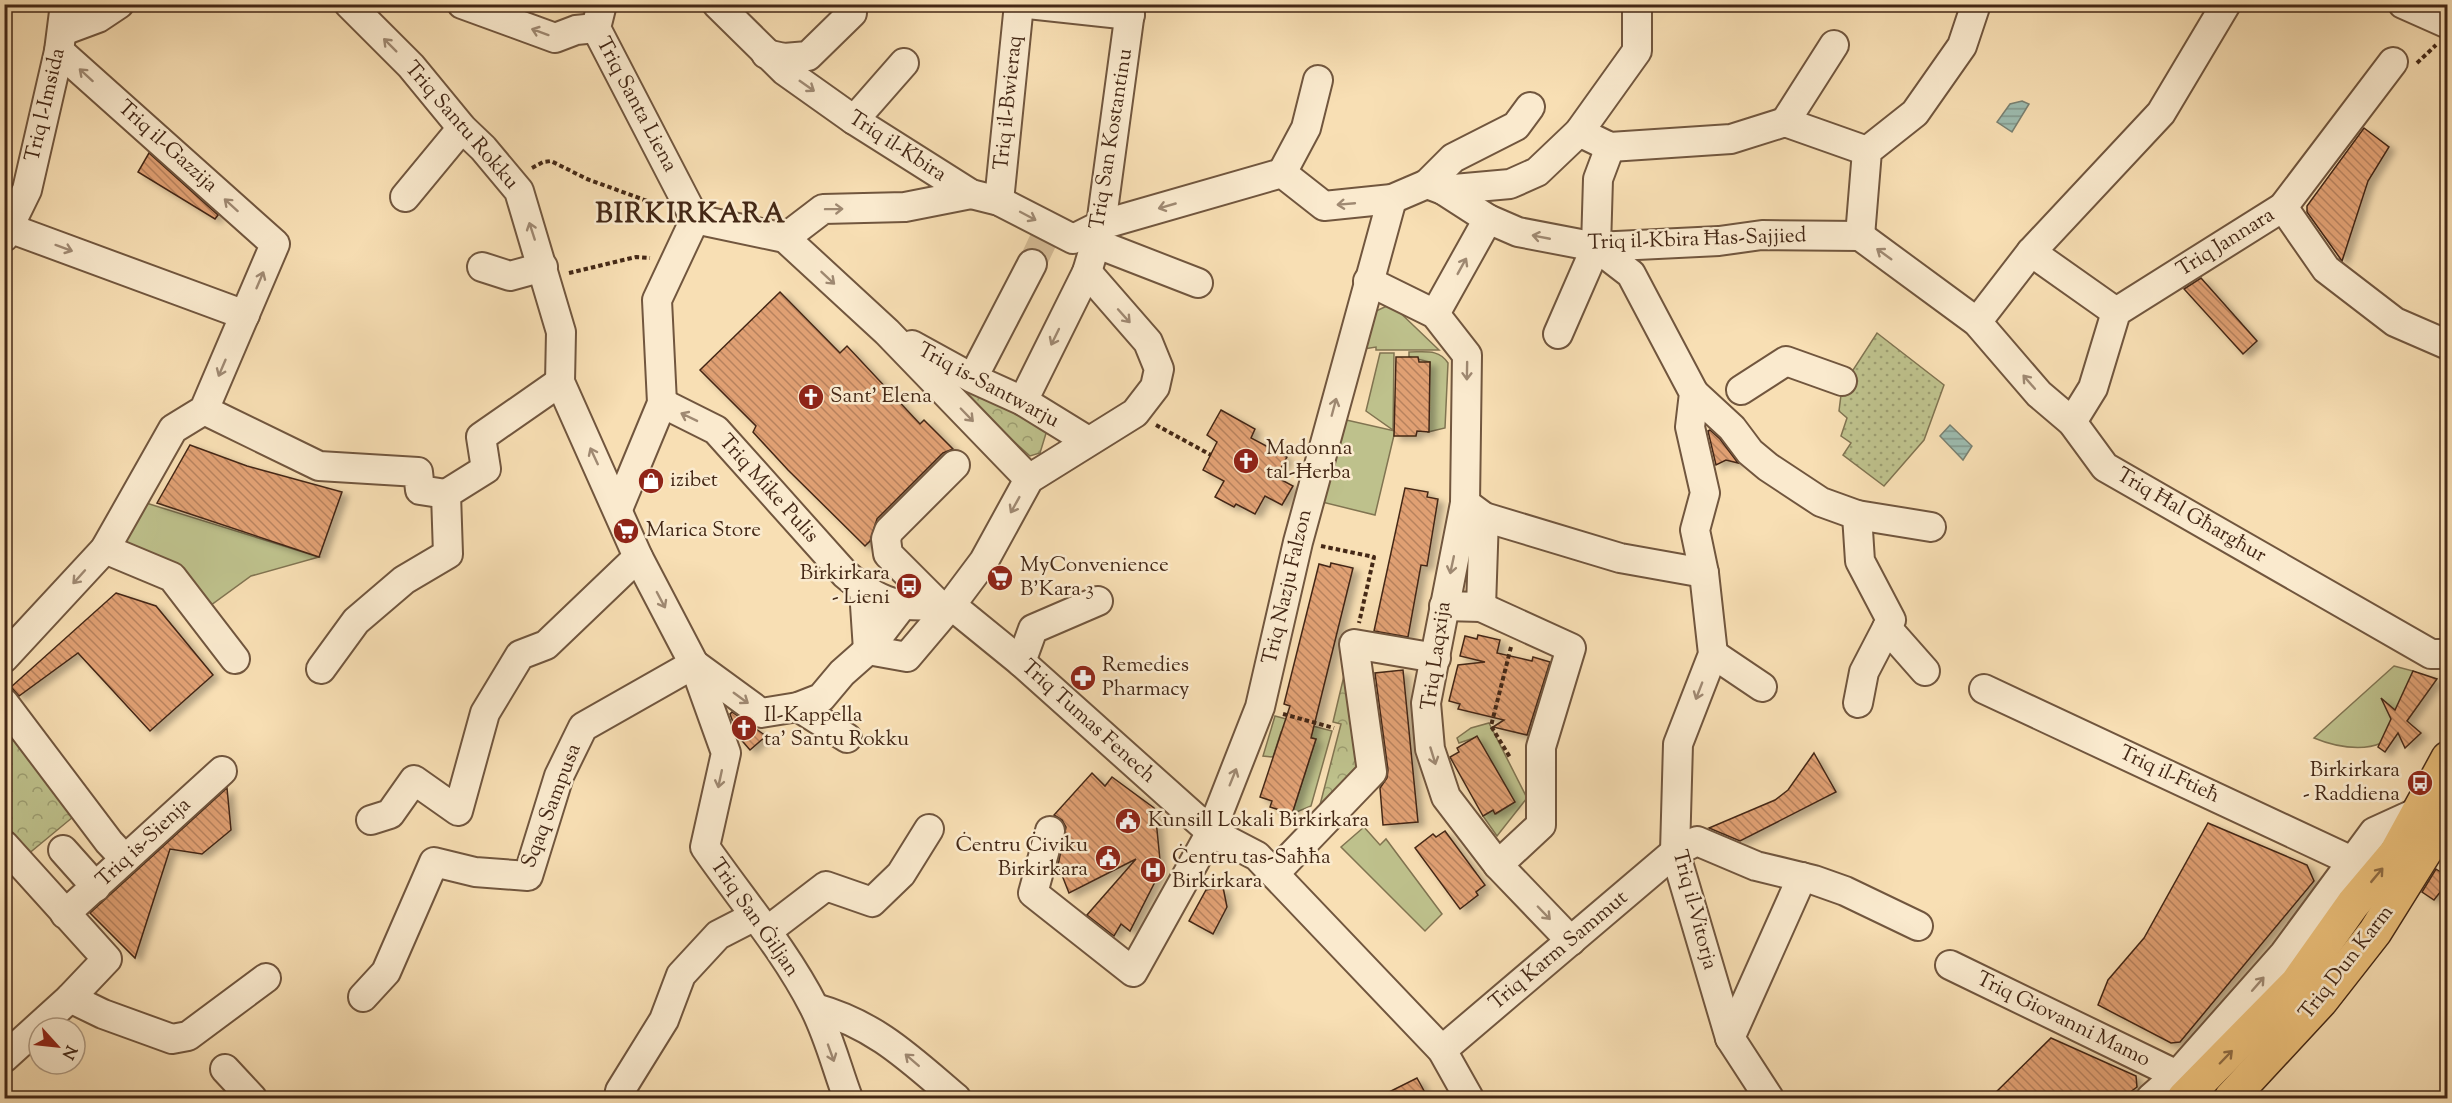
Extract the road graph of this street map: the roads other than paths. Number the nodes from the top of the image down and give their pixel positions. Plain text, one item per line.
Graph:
1 (118, 4) edge
2 (350, 4) edge
3 (462, 4) edge
4 (717, 4) edge
5 (1019, 4) edge
6 (1028, 4) edge
7 (1637, 4) edge
8 (1976, 4) edge
9 (2226, 4) edge
10 (2403, 4) edge
11 (1130, 10) edge
12 (852, 13) dead end
13 (599, 16) edge
14 (2448, 24) edge
15 (62, 29) edge
16 (1834, 45) dead end
17 (766, 54) junction
18 (2393, 62) dead end
19 (904, 63) dead end
20 (1318, 80) dead end
21 (1530, 107) dead end
22 (854, 120) junction
23 (1785, 122) junction
24 (462, 128) junction
25 (1579, 132) junction
26 (1610, 147) junction
27 (1867, 151) junction
28 (1282, 174) junction
29 (1435, 187) junction
30 (971, 194) junction
31 (405, 196) dead end
32 (14, 197) edge
33 (1392, 199) junction
34 (999, 201) junction
35 (2283, 207) junction
36 (695, 219) junction
37 (1488, 219) junction
38 (7, 233) edge
39 (1098, 234) junction
40 (1860, 236) junction
41 (785, 238) junction
42 (1596, 247) junction
43 (2031, 252) junction
44 (1032, 264) tunnel mouth
45 (482, 267) dead end
46 (1087, 272) junction
47 (545, 273) junction
48 (1368, 280) junction
49 (1198, 283) dead end
50 (2116, 312) junction
51 (1436, 314) junction
52 (245, 315) junction
53 (1977, 322) junction
54 (887, 332) junction
55 (1558, 334) dead end
56 (2448, 345) edge
57 (980, 364) dead end
58 (1842, 381) dead end
59 (560, 382) junction
60 (1741, 390) dead end
61 (1694, 393) junction
62 (1023, 401) junction
63 (662, 403) junction
64 (204, 410) junction
65 (2072, 422) junction
66 (1088, 441) junction
67 (955, 465) dead end
68 (1029, 479) junction
69 (446, 494) junction
70 (618, 509) junction
71 (1474, 510) junction
72 (1857, 515) junction
73 (1931, 527) dead end
74 (105, 549) junction
75 (638, 557) junction
76 (1704, 573) junction
77 (864, 590) junction
78 (1098, 601) dead end
79 (946, 605) junction
80 (1444, 606) junction
81 (901, 607) junction
82 (1481, 607) junction
83 (1887, 628) junction
84 (868, 650) junction
85 (1713, 654) junction
86 (4, 658) edge
87 (1436, 658) junction
88 (235, 659) dead end
89 (2442, 660) edge
90 (1021, 662) junction
91 (694, 664) junction
92 (321, 669) dead end
93 (1925, 671) dead end
94 (1762, 687) dead end
95 (1984, 689) dead end
96 (4, 703) edge
97 (1858, 703) dead end
98 (798, 707) junction
99 (847, 738) dead end
100 (2448, 758) edge
101 (222, 771) dead end
102 (2434, 813) edge
103 (371, 820) dead end
104 (929, 829) dead end
105 (1050, 831) dead end
106 (1211, 832) junction
107 (4, 845) edge
108 (63, 850) dead end
109 (1675, 852) junction
110 (124, 859) junction
111 (2354, 862) junction
112 (1498, 865) junction
113 (1274, 874) junction
114 (1802, 877) junction
115 (96, 887) junction
116 (2342, 898) junction
117 (65, 914) junction
118 (760, 924) junction
119 (1918, 926) dead end
120 (1571, 941) junction
121 (1950, 965) dead end
122 (266, 978) dead end
123 (363, 997) dead end
124 (70, 998) junction
125 (815, 1008) junction
126 (1730, 1038) junction
127 (1442, 1050) junction
128 (4, 1058) edge
129 (225, 1069) dead end
130 (2185, 1088) edge
131 (252, 1098) edge
132 (619, 1098) edge
133 (848, 1098) edge
134 (956, 1098) edge
135 (1469, 1098) edge
136 (1769, 1098) edge
137 (2151, 1098) edge
138 (2231, 1098) edge

1 - 15 street
24 -> 2 street, Triq Santu Rokku
13 -> 3 street
4 - 17 street, Triq il-Kbira
5 - 34 street, Triq il-Bwieraq
6 - 11 street
7 - 25 street
8 - 27 street
9 - 43 street
10 - 14 street
11 - 39 street, Triq San Kostantinu
12 - 17 street
13 - 36 street, Triq Santa Liena
15 - 32 street, Triq l-Imsida
52 -> 15 street, Triq il-Gazzija
16 - 23 street
17 -> 22 street, Triq il-Kbira
18 - 35 street, Triq Jannara
19 - 22 street
20 - 28 street
21 - 29 street
22 - 30 street, Triq il-Kbira
23 - 26 street
23 - 27 street
24 - 31 street
47 -> 24 street, Triq Santu Rokku
25 - 26 street
25 - 29 street
26 - 42 street
27 - 40 street
33 -> 28 street
28 -> 39 street
29 - 33 street
29 - 37 street, Triq il-Kbira Ħas-Sajjied
30 - 34 street, Triq il-Kbira
41 -> 30 street
32 - 38 street, Triq l-Imsida
33 - 48 street, Triq Nazju Falzon
34 -> 39 street, Triq il-Kbira
35 - 50 street, Triq Jannara
35 - 56 street
36 - 41 street
36 - 63 street
42 -> 37 street, Triq il-Kbira Ħas-Sajjied
51 -> 37 street
38 -> 52 street
39 - 46 street, Triq San Kostantinu
39 - 49 street
40 - 42 street, Triq il-Kbira Ħas-Sajjied
53 -> 40 street, Triq Ħal Għargħur
41 -> 54 street, Triq is-Santwarju
42 - 55 street
42 - 61 street
43 - 50 street
43 - 53 street
44 - 57 street
45 - 47 street
46 -> 62 street, Triq San Kostantinu
46 -> 66 street
47 - 59 street, Triq Santu Rokku
48 - 51 street, Triq Laqxija
106 -> 48 street, Triq Nazju Falzon
50 - 65 street
51 -> 71 street, Triq Laqxija
52 -> 64 street
65 -> 53 street, Triq Ħal Għargħur
54 - 62 street, Triq is-Santwarju
54 -> 68 street, Triq is-Santwarju
58 - 60 street
59 - 69 street
70 -> 59 street, Triq Santu Rokku
61 - 72 street
61 - 76 street, Triq il-Vitorja
62 - 66 street, Triq is-Santwarju
63 - 70 street
77 -> 63 street, Triq Mike Pulis
64 - 69 street
64 - 74 street
65 - 89 street, Triq Ħal Għargħur
66 - 68 street
67 - 79 street, Triq Tumas Fenech
68 -> 79 street
69 - 92 street
70 - 75 street, Triq Santu Rokku
71 - 76 street
71 -> 80 street, Triq Laqxija
71 - 82 street, Triq Laqxija
72 - 73 street
72 - 83 street
74 -> 86 street
74 - 88 street
75 -> 91 street, Triq Santu Rokku
75 - 103 street
76 - 85 street, Triq il-Vitorja
77 - 81 street, Triq Mike Pulis
77 - 84 street
78 - 90 street
79 - 81 street, Triq Mike Pulis
79 - 84 street
79 - 90 street, Triq Tumas Fenech
80 - 82 street
80 - 87 street, Triq Laqxija
81 - 84 street
82 - 112 street
83 - 93 street
83 - 97 street
84 - 98 street
85 - 94 street
85 -> 109 street, Triq il-Vitorja
87 -> 112 street, Triq Laqxija
87 - 113 street
90 - 106 street, Triq Tumas Fenech
91 -> 98 street
91 -> 118 street, Triq San Ġiljan
91 - 123 street, Sqaq Sampusa
95 - 111 street, Triq il-Ftieħ
96 - 110 street
98 - 99 street
100 - 102 highway, Triq Dun Karm
101 - 110 street, Triq is-Sienja
102 - 111 street, Triq Dun Karm
116 -> 102 highway, Triq Dun Karm
102 - 138 highway, Triq Dun Karm
104 - 118 street
105 - 106 street, Triq Nazju Falzon
106 - 113 street, Triq Tumas Fenech
107 - 117 street
108 - 115 street
109 - 114 street
109 - 120 street, Triq Karm Sammut
109 - 126 street, Triq il-Vitorja
110 - 115 street, Triq is-Sienja
111 - 116 street, Triq Dun Karm
112 -> 120 street, Triq Laqxija
113 - 127 street, Triq Tumas Fenech
114 - 119 street
114 - 126 street
115 - 117 street, Triq is-Sienja
130 -> 116 highway, Triq Dun Karm
117 - 124 street
118 - 125 street, Triq San Ġiljan
118 - 132 street
120 - 127 street, Triq Karm Sammut
121 - 130 street, Triq Giovanni Mamo
122 - 124 street
124 - 128 street
125 -> 133 street, Triq San Ġiljan
134 -> 125 street
126 - 136 street, Triq il-Vitorja
127 - 135 street, Triq Tumas Fenech
129 - 131 street
130 - 137 street, Triq Dun Karm

